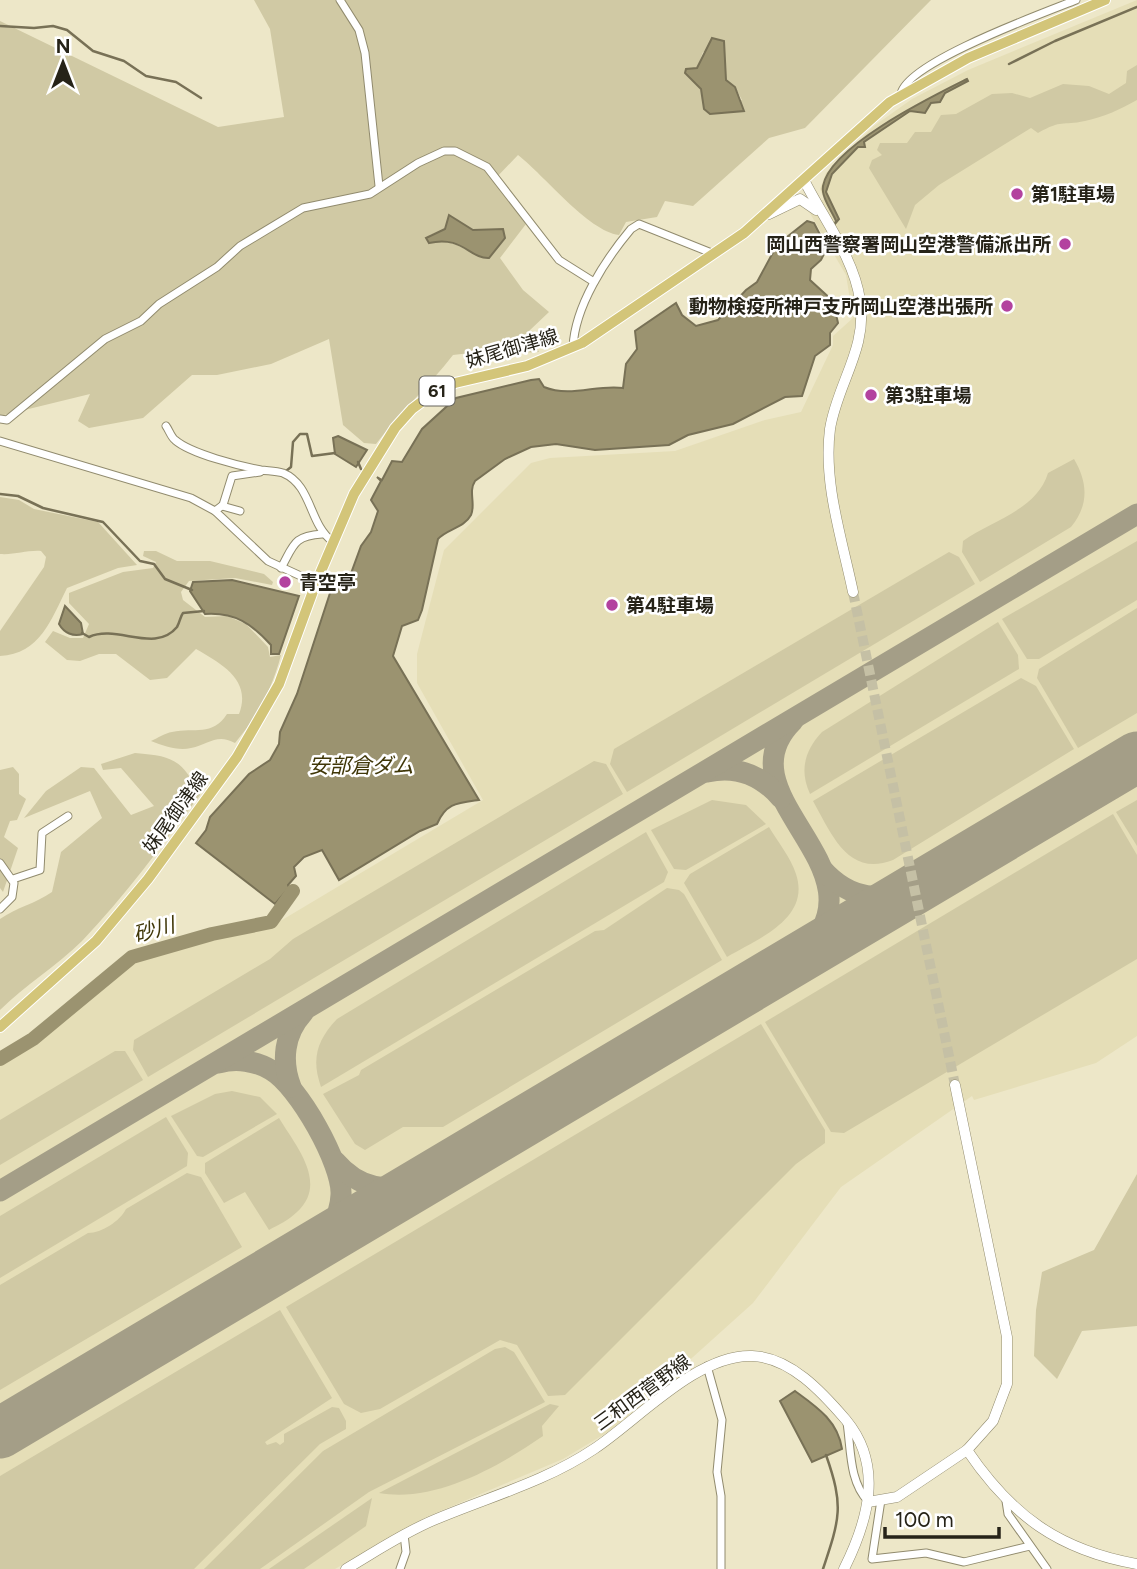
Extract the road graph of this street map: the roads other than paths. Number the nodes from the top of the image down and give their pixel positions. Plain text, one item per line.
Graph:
1 (341, 0) edge
2 (1076, 0) edge
3 (1105, 0) edge
4 (976, 47) junction
5 (804, 180) junction
6 (379, 186) junction
7 (820, 211) junction
8 (765, 216) junction
9 (715, 254) junction
10 (594, 282) junction
11 (573, 348) junction
12 (0, 419) edge
13 (166, 426) dead end
14 (0, 441) edge
15 (267, 471) junction
16 (218, 509) junction
17 (240, 511) dead end
18 (322, 534) junction
19 (332, 541) junction
20 (281, 568) junction
21 (316, 583) junction
22 (853, 592) tunnel mouth
23 (68, 816) dead end
24 (0, 863) edge
25 (13, 879) junction
26 (0, 909) edge
27 (0, 1027) edge
28 (955, 1085) tunnel mouth
29 (707, 1366) junction
30 (967, 1450) junction
31 (881, 1500) junction
32 (868, 1502) junction
33 (1006, 1502) junction
34 (404, 1534) junction
35 (1030, 1546) junction
36 (1137, 1564) edge
37 (346, 1569) edge
38 (400, 1569) edge
39 (721, 1569) edge
40 (844, 1569) edge
41 (1047, 1569) edge

1 - 6 street
2 - 4 street
3 - 4 main road, 妹尾御津線 / 61
4 - 5 main road, 妹尾御津線 / 61
5 - 7 street
5 - 8 main road, 妹尾御津線 / 61
6 - 10 street
6 - 12 street
7 - 8 street
7 - 22 street
8 - 9 main road, 妹尾御津線 / 61
9 - 10 street
9 - 11 main road, 妹尾御津線 / 61
10 - 11 street
11 - 19 main road, 妹尾御津線 / 61
13 - 15 street
14 - 16 street
15 - 16 street
15 - 18 street
16 - 17 street
16 - 20 street
18 - 19 street
18 - 20 street
19 - 21 main road, 妹尾御津線 / 61
20 - 21 street
21 - 27 main road, 妹尾御津線 / 61
23 - 25 street
24 - 25 street
25 - 26 street
28 - 30 street
29 - 32 street, 三和西菅野線
29 - 34 street, 三和西菅野線
29 - 39 street
30 - 31 street
30 - 33 street
31 - 32 street
31 - 35 street
32 - 40 street, 三和西菅野線
33 - 35 street
33 - 36 street
34 - 37 street, 三和西菅野線
34 - 38 street
35 - 41 street

